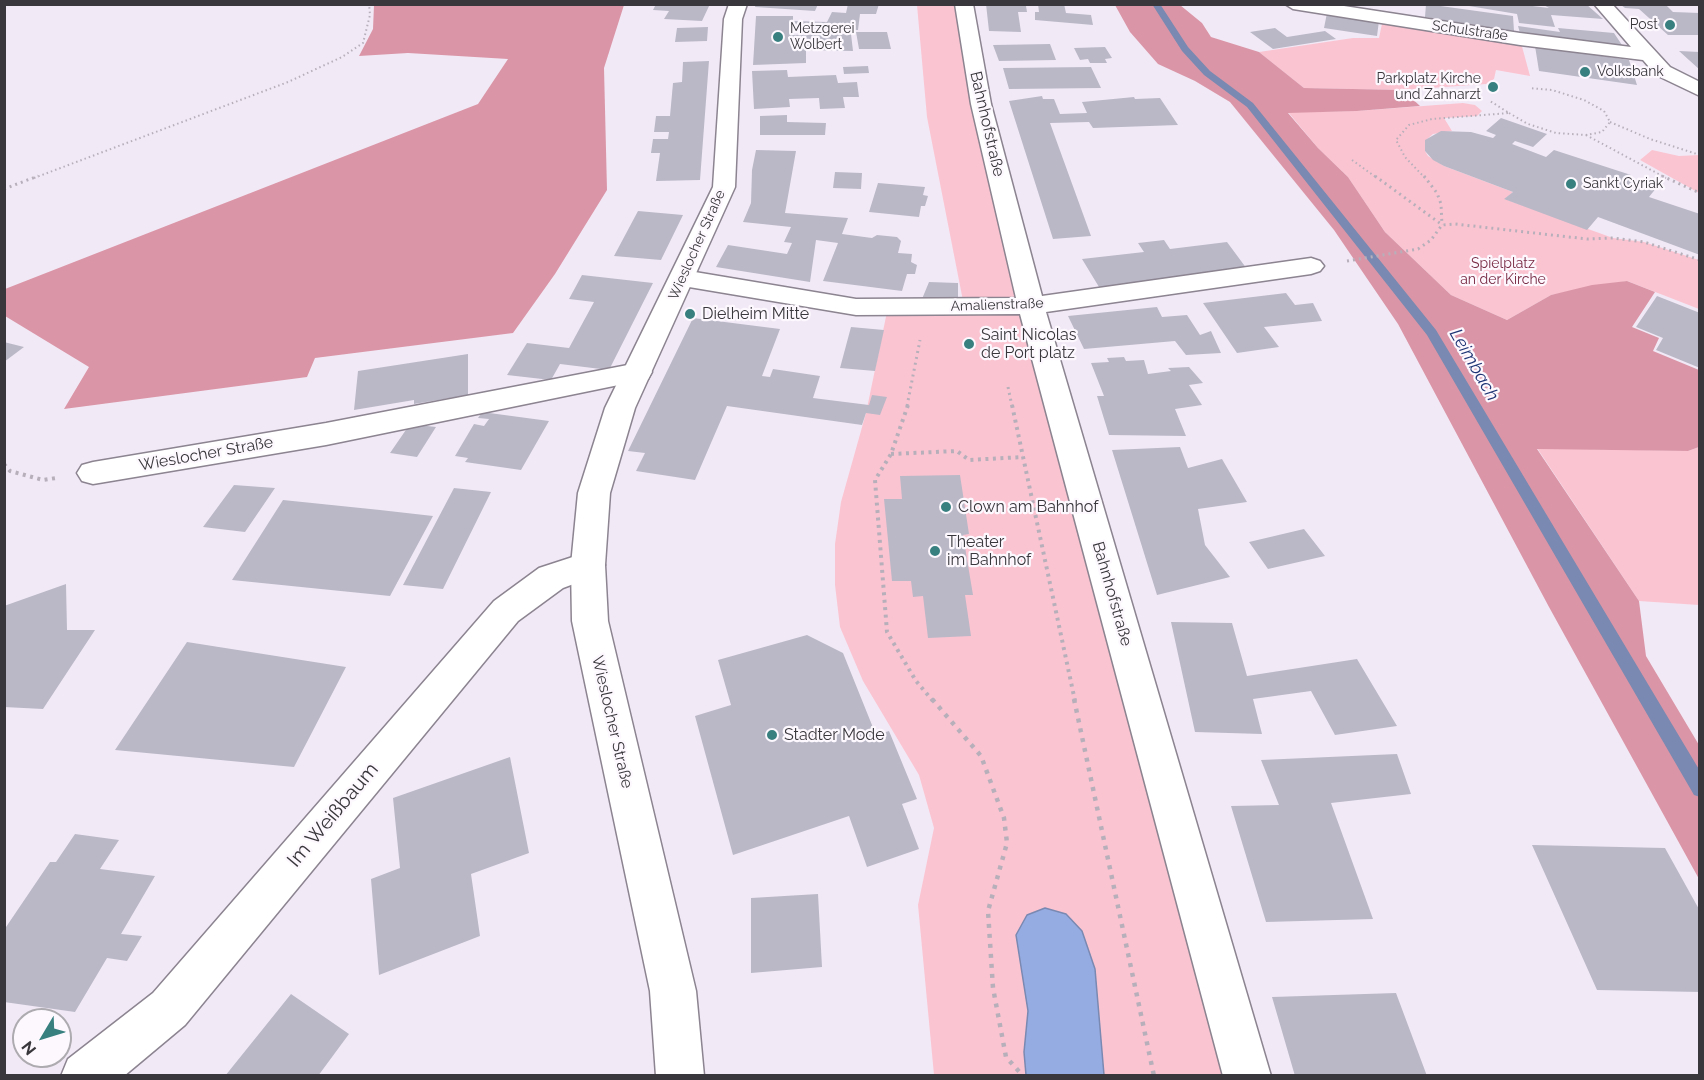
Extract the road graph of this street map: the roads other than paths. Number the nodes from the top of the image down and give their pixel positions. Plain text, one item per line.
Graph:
1 (738, 4) edge
2 (964, 4) edge
3 (1293, 4) edge
4 (1602, 4) edge
5 (1647, 55) junction
6 (1700, 90) edge
7 (1311, 266) road end
8 (683, 278) junction
9 (1031, 306) junction
10 (638, 372) junction
11 (93, 473) road end
12 (588, 565) junction
13 (85, 1076) edge
14 (680, 1076) edge
15 (1247, 1076) edge

1 - 8 street, Wieslocher Straße
2 - 9 street, Bahnhofstraße
3 - 5 street, Schulstraße
4 - 5 street
5 - 6 street
7 - 9 street, Amalienstraße
8 - 9 street, Amalienstraße
8 - 10 street, Wieslocher Straße
9 - 15 street, Bahnhofstraße
10 - 11 street, Wieslocher Straße
10 - 12 street, Wieslocher Straße
12 - 13 street, Im Weißbaum
12 - 14 street, Wieslocher Straße

